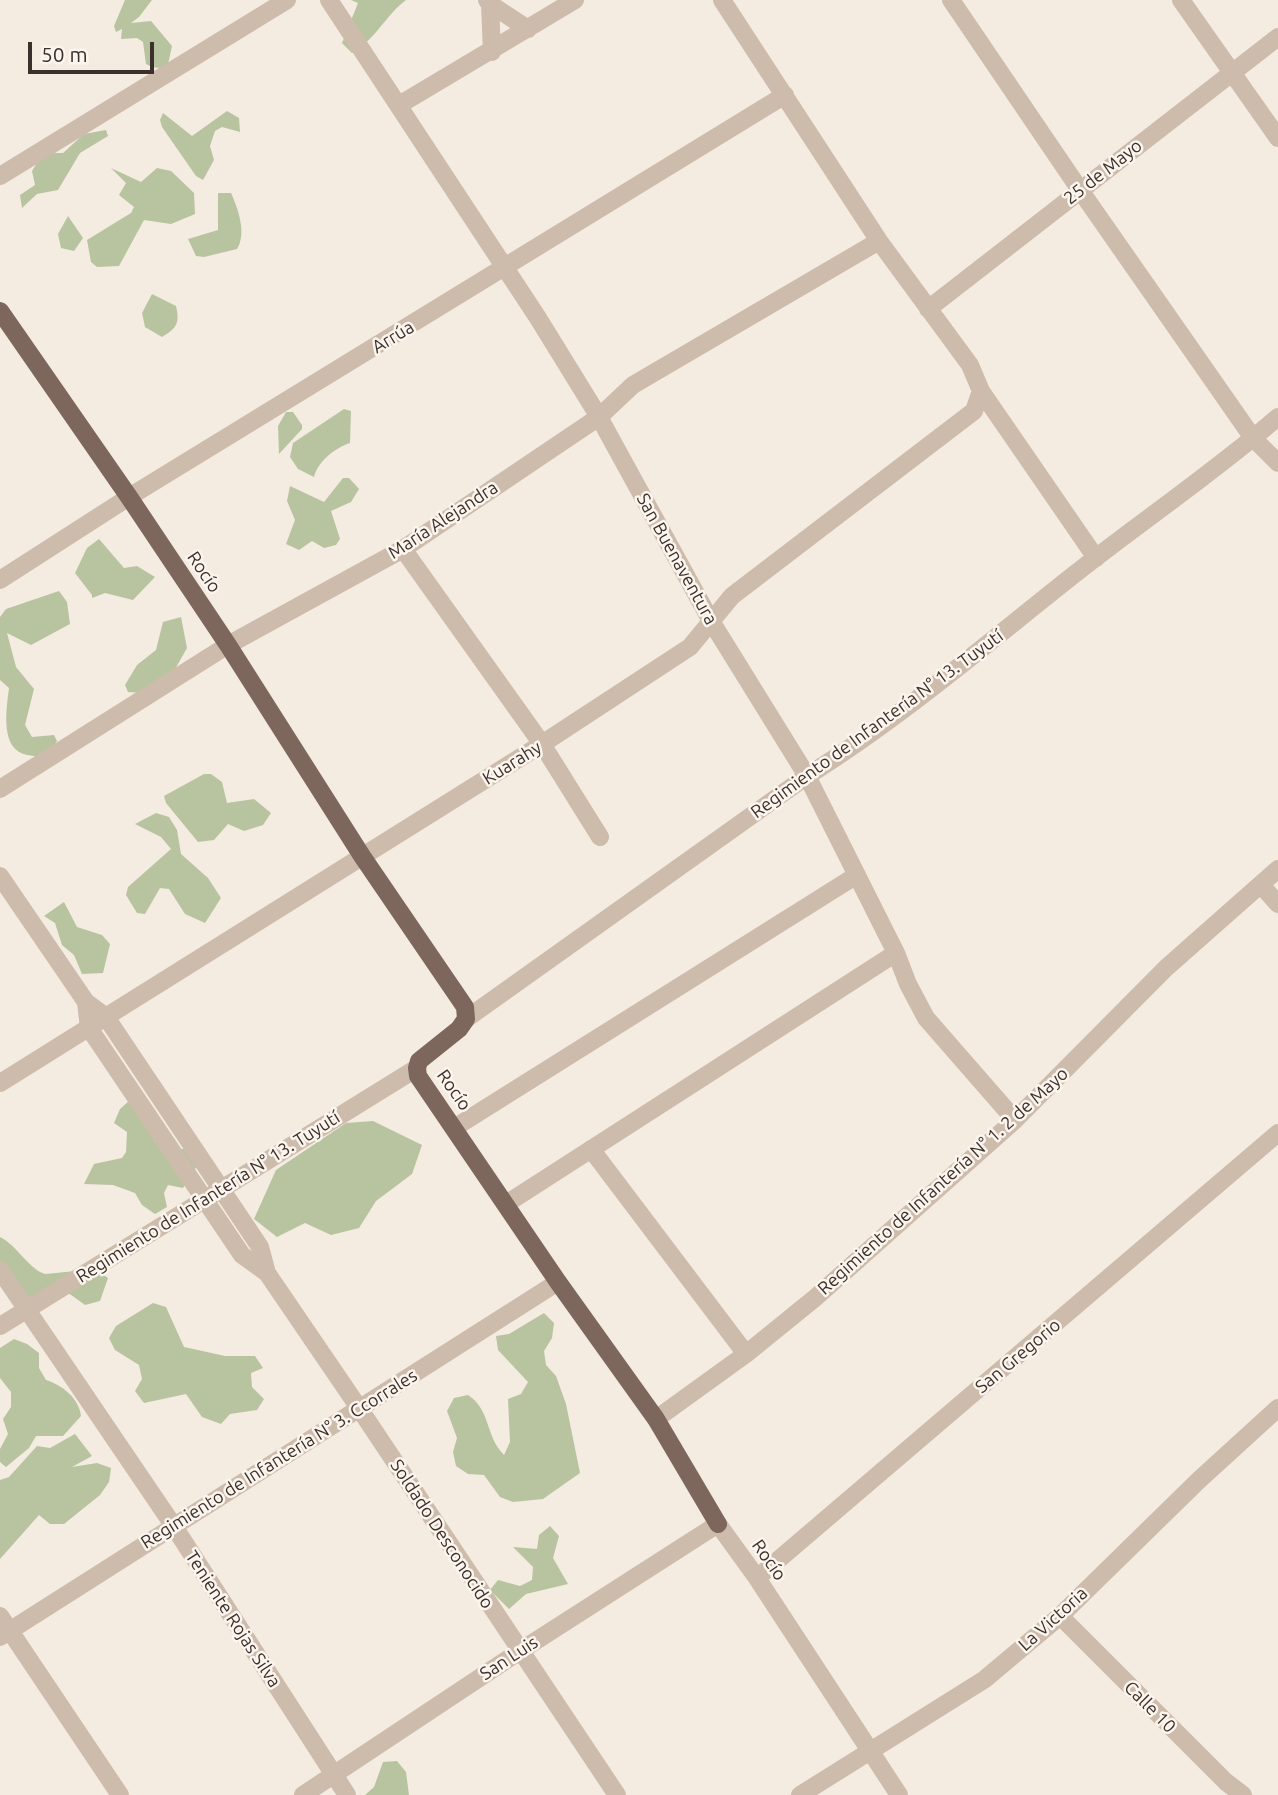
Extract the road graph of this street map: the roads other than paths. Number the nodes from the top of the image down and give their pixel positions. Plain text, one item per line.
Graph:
1 (287, 0) edge
2 (330, 0) edge
3 (575, 0) edge
4 (722, 0) edge
5 (951, 0) edge
6 (1181, 0) edge
7 (488, 2) edge
8 (528, 29) junction
9 (1278, 37) edge
10 (492, 52) junction
11 (1230, 73) junction
12 (785, 95) junction
13 (399, 105) junction
14 (1278, 138) edge
15 (0, 176) edge
16 (1080, 190) junction
17 (879, 241) junction
18 (505, 268) junction
19 (928, 309) junction
20 (0, 311) edge
21 (981, 391) junction
22 (598, 417) junction
23 (1278, 417) edge
24 (1253, 438) junction
25 (1278, 463) edge
26 (129, 497) junction
27 (403, 549) junction
28 (1096, 558) junction
29 (0, 580) edge
30 (711, 621) junction
31 (228, 645) junction
32 (542, 744) junction
33 (807, 776) junction
34 (0, 789) edge
35 (600, 837) dead end
36 (362, 856) junction
37 (1278, 869) edge
38 (858, 875) junction
39 (0, 876) edge
40 (1261, 885) junction
41 (1278, 904) edge
42 (896, 953) junction
43 (86, 1002) junction
44 (106, 1017) junction
45 (466, 1018) junction
46 (89, 1028) junction
47 (417, 1068) junction
48 (0, 1083) edge
49 (1015, 1120) junction
50 (454, 1128) junction
51 (1278, 1133) edge
52 (591, 1149) junction
53 (222, 1187) junction
54 (202, 1200) junction
55 (506, 1204) junction
56 (0, 1269) edge
57 (267, 1273) junction
58 (558, 1282) junction
59 (26, 1309) junction
60 (0, 1326) edge
61 (746, 1354) junction
62 (359, 1408) junction
63 (1278, 1408) edge
64 (656, 1419) junction
65 (718, 1524) junction
66 (173, 1525) junction
67 (757, 1578) junction
68 (1060, 1616) junction
69 (3, 1628) edge
70 (520, 1651) junction
71 (870, 1750) junction
72 (334, 1774) junction
73 (120, 1795) edge
74 (303, 1795) edge
75 (347, 1795) edge
76 (617, 1795) edge
77 (800, 1795) edge
78 (900, 1795) edge
79 (1243, 1795) edge

1 - 15 street
2 - 13 street, San Buenaventura
3 - 8 street
4 - 12 street
5 - 16 street
6 - 11 street
7 - 8 street
7 - 10 street
8 - 10 street
9 - 11 street, 25 de Mayo
10 - 13 street
11 - 14 street
11 - 16 street, 25 de Mayo
12 - 17 street
12 - 18 street, Arrúa
13 - 18 street, San Buenaventura
16 - 19 street, 25 de Mayo
16 - 24 street
17 - 19 street
17 - 22 street, María Alejandra
18 - 22 street, San Buenaventura
18 - 26 street, Arrúa
19 - 21 street
20 - 26 main road, Rocío
21 - 28 street
21 - 30 street, Kuarahy
22 - 27 street, María Alejandra
22 - 30 street, San Buenaventura
23 - 24 street, Regimiento de Infantería N° 13. Tuyutí
24 - 25 street
24 - 28 street, Regimiento de Infantería N° 13. Tuyutí
26 - 29 street, Arrúa
26 - 31 main road, Rocío
27 - 31 street, María Alejandra
27 - 32 street
28 - 33 street, Regimiento de Infantería N° 13. Tuyutí
30 - 32 street, Kuarahy
30 - 33 street, San Buenaventura
31 - 34 street, María Alejandra
31 - 36 main road, Rocío
32 - 35 street
32 - 36 street, Kuarahy
33 - 38 street, San Buenaventura
33 - 45 street, Regimiento de Infantería N° 13. Tuyutí
36 - 44 street, Kuarahy
36 - 45 main road, Rocío
37 - 40 street, Regimiento de Infantería N° 1. 2 de Mayo
38 - 42 street, San Buenaventura
38 - 50 street
39 - 43 street, Soldado Desconocido
40 - 41 street
40 - 49 street, Regimiento de Infantería N° 1. 2 de Mayo
42 - 49 street, San Buenaventura
42 - 52 street
43 - 44 street, Soldado Desconocido
43 - 46 street, Soldado Desconocido
44 - 46 street, Kuarahy
44 - 53 street, Soldado Desconocido
45 - 47 main road, Rocío
46 - 48 street, Kuarahy
46 - 54 street, Soldado Desconocido
47 - 50 main road, Rocío
47 - 53 street, Regimiento de Infantería N° 13. Tuyutí
49 - 61 street, Regimiento de Infantería N° 1. 2 de Mayo
50 - 55 main road, Rocío
51 - 67 street, San Gregorio
52 - 55 street
52 - 61 street
53 - 54 street, Regimiento de Infantería N° 13. Tuyutí
53 - 57 street, Soldado Desconocido
54 - 57 street, Soldado Desconocido
54 - 59 street, Regimiento de Infantería N° 13. Tuyutí
55 - 58 main road, Rocío
56 - 59 street, Teniente Rojas Silva
57 - 62 street, Soldado Desconocido
58 - 62 street, Regimiento de Infantería N° 3. Ccorrales
58 - 64 main road, Rocío
59 - 60 street, Regimiento de Infantería N° 13. Tuyutí
59 - 66 street, Teniente Rojas Silva
61 - 64 street, Regimiento de Infantería N° 1. 2 de Mayo
62 - 66 street, Regimiento de Infantería N° 3. Ccorrales
62 - 70 street, Soldado Desconocido
63 - 68 street, La Victoria
64 - 65 main road, Rocío
65 - 67 street, Rocío
65 - 70 street, San Luis
66 - 69 street, Regimiento de Infantería N° 3. Ccorrales
66 - 72 street, Teniente Rojas Silva
67 - 71 street, Rocío
68 - 71 street, La Victoria
68 - 79 street, Calle 10
69 - 73 street
70 - 72 street, San Luis
70 - 76 street, Soldado Desconocido
71 - 77 street, La Victoria
71 - 78 street, Rocío
72 - 74 street, San Luis
72 - 75 street, Teniente Rojas Silva

